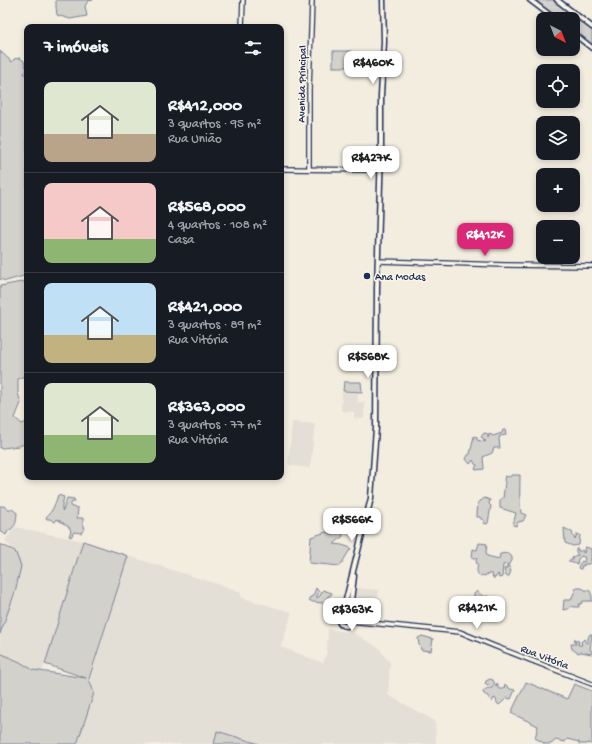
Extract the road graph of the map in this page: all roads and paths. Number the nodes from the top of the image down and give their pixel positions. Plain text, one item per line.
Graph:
1 (242, 0) edge
2 (312, 0) edge
3 (383, 0) edge
4 (530, 0) edge
5 (557, 0) edge
6 (546, 12) edge
7 (242, 24) edge
8 (592, 27) edge
9 (580, 39) edge
10 (592, 48) edge
11 (284, 169) edge
12 (309, 169) junction
13 (379, 170) junction
14 (378, 262) junction
15 (592, 266) edge
16 (355, 564) junction
17 (342, 616) junction
18 (350, 619) junction
19 (592, 684) edge

1 - 7 street
2 - 12 street, Avenida Principal
3 - 13 main road
4 - 6 main road
5 - 8 main road
9 - 10 main road
11 - 12 street
12 - 13 street
13 - 14 main road
14 - 15 street
14 - 16 main road
16 - 17 main road
16 - 18 main road
17 - 18 main road
17 - 18 main road
18 - 19 street, Rua Vitória

